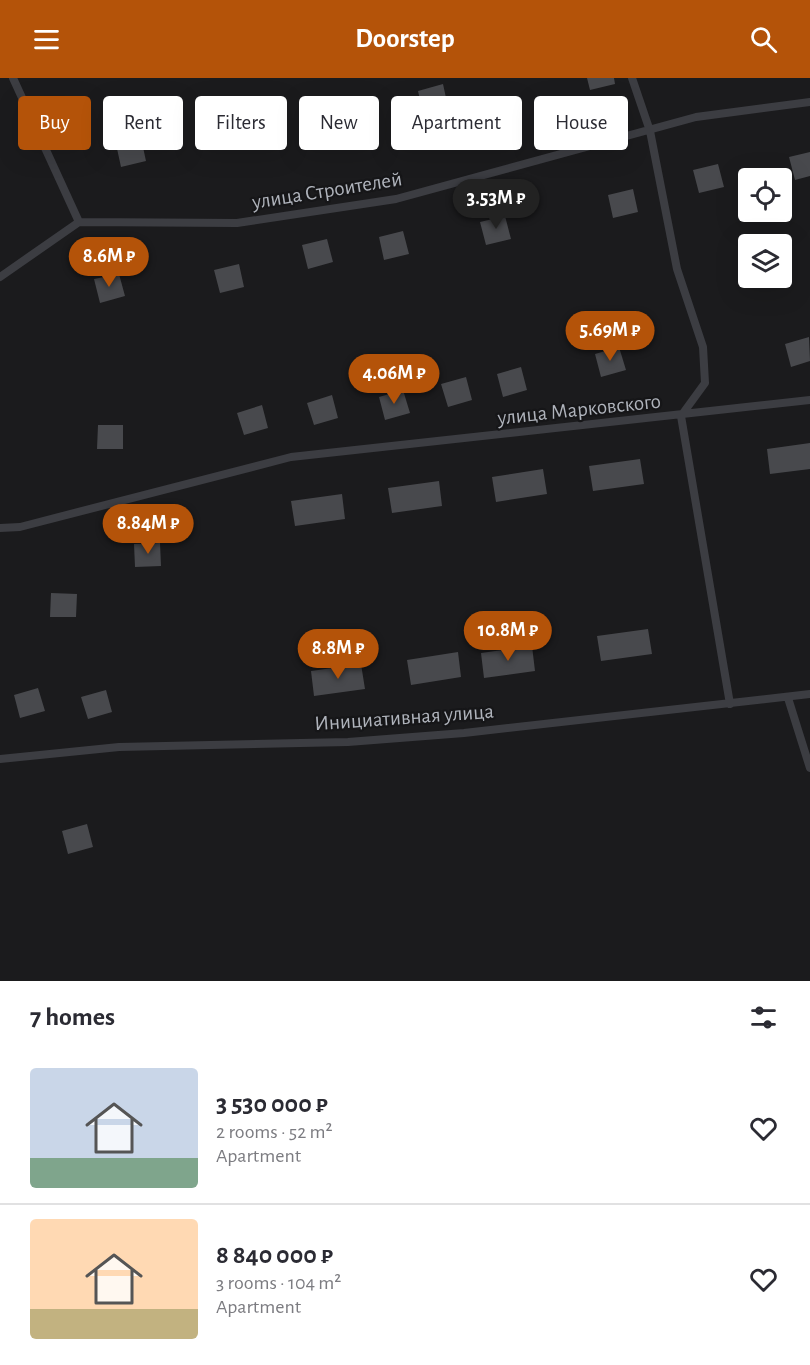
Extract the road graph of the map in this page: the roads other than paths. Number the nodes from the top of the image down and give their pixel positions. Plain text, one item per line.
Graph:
1 (13, 78) edge
2 (632, 78) edge
3 (810, 102) edge
4 (650, 131) junction
5 (79, 222) junction
6 (0, 277) edge
7 (810, 400) edge
8 (681, 416) junction
9 (0, 528) edge
10 (810, 694) edge
11 (788, 698) junction
12 (729, 704) junction
13 (0, 759) edge
14 (810, 768) edge

1 - 5 lane
2 - 4 lane
3 - 4 lane, улица Строителей
4 - 5 lane, улица Строителей
4 - 8 lane
5 - 6 lane
7 - 8 lane, улица Марковского
8 - 9 lane, улица Марковского
8 - 12 lane
10 - 11 lane, Инициативная улица
11 - 12 lane, Инициативная улица
11 - 14 lane
12 - 13 lane, Инициативная улица

